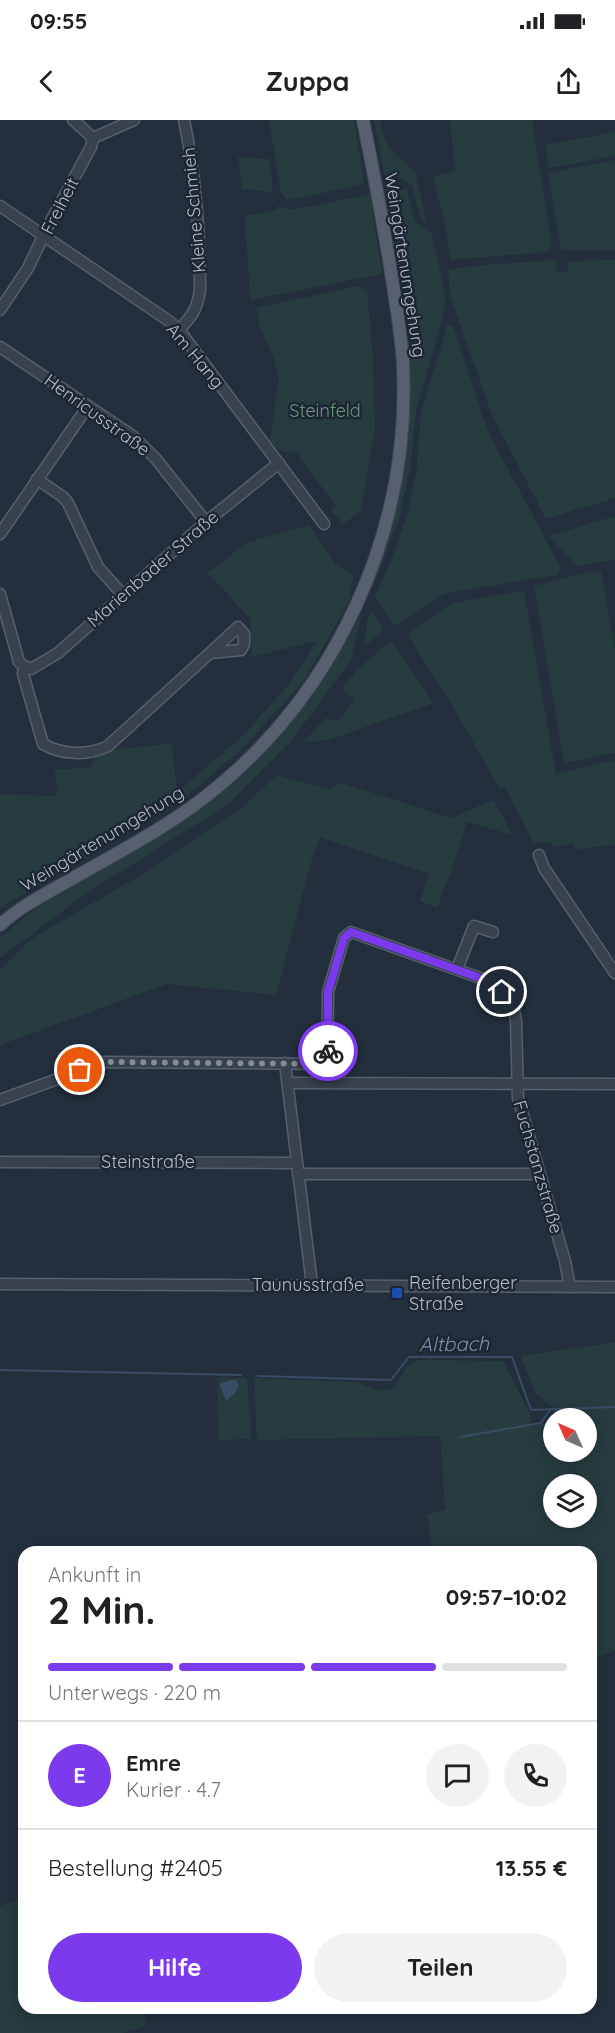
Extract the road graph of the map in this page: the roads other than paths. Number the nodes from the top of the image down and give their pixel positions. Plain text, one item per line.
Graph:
1 (73, 120) edge
2 (134, 120) edge
3 (184, 120) edge
4 (363, 120) edge
5 (93, 138) junction
6 (0, 206) edge
7 (44, 235) junction
8 (0, 310) edge
9 (178, 330) junction
10 (0, 346) edge
11 (88, 406) junction
12 (279, 463) junction
13 (37, 479) junction
14 (206, 522) junction
15 (324, 524) dead end
16 (0, 534) edge
17 (0, 594) edge
18 (123, 595) junction
19 (210, 653) dead end
20 (24, 666) junction
21 (538, 855) dead end
22 (3, 921) edge
23 (493, 932) dead end
24 (457, 969) junction
25 (615, 973) edge
26 (285, 1063) junction
27 (328, 1064) junction
28 (289, 1083) junction
29 (327, 1083) junction
30 (517, 1084) junction
31 (615, 1084) edge
32 (0, 1100) edge
33 (0, 1162) edge
34 (297, 1168) junction
35 (540, 1173) junction
36 (0, 1284) edge
37 (312, 1285) junction
38 (570, 1287) junction
39 (615, 1287) edge

1 - 5 street
2 - 5 street
3 - 9 street, Kleine Schmieh
4 - 22 main road, Weingärtenumgehung
5 - 7 street, Freiheit
6 - 7 street, Am Hang
7 - 8 street, Freiheit
7 - 9 street, Am Hang
9 - 12 street, Am Hang
10 - 11 street, Henricusstraße
11 - 13 street
11 - 14 street, Henricusstraße
12 - 14 street, Marienbader Straße
12 - 15 street, Am Hang
13 - 16 street
13 - 18 street
14 - 18 street, Marienbader Straße
17 - 20 street
18 - 20 street, Marienbader Straße
19 - 20 street
21 - 25 street
23 - 24 street
24 - 27 street, Fuchstanzstraße
24 - 30 street, Fuchstanzstraße
26 - 27 street
26 - 28 street
26 - 32 street
27 - 29 street, Fuchstanzstraße
28 - 29 street
28 - 34 street
29 - 30 street
30 - 31 street
30 - 35 street, Fuchstanzstraße
33 - 34 street, Steinstraße
34 - 35 street, Steinstraße
34 - 37 street
35 - 38 street, Fuchstanzstraße
36 - 37 street, Taunusstraße
37 - 38 street, Taunusstraße
38 - 39 street, Taunusstraße

